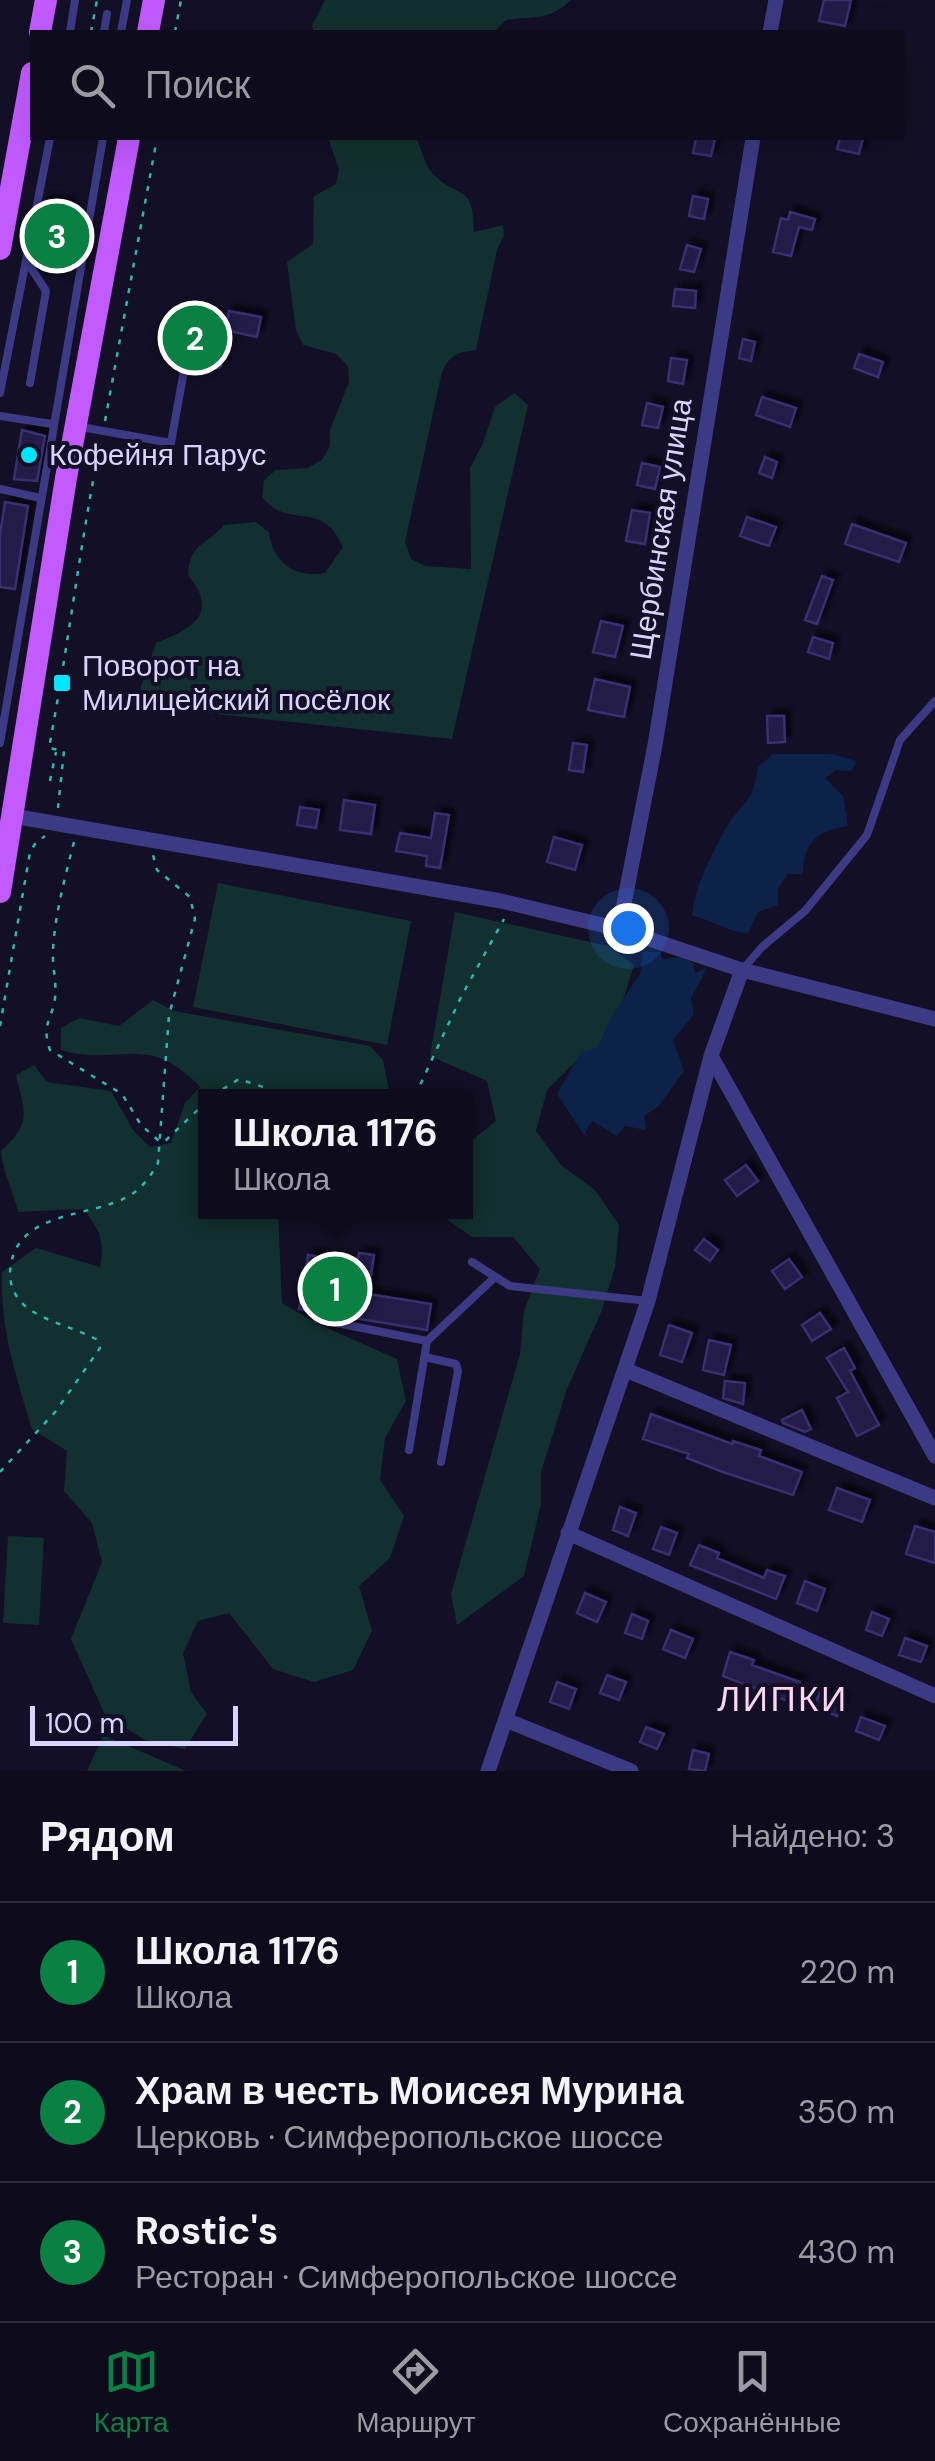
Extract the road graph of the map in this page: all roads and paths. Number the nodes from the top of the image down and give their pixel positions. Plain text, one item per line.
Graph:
1 (75, 0) edge
2 (97, 0) edge
3 (127, 0) edge
4 (154, 0) edge
5 (181, 0) edge
6 (776, 0) edge
7 (107, 14) dead end
8 (70, 30) edge
9 (91, 30) edge
10 (104, 30) edge
11 (122, 30) edge
12 (148, 30) edge
13 (175, 30) edge
14 (770, 30) edge
15 (30, 84) edge
16 (50, 140) edge
17 (103, 140) edge
18 (129, 140) edge
19 (157, 140) edge
20 (753, 140) edge
21 (0, 249) edge
22 (26, 260) junction
23 (223, 337) dead end
24 (30, 383) dead end
25 (0, 393) edge
26 (0, 416) edge
27 (52, 424) junction
28 (76, 426) junction
29 (103, 430) junction
30 (0, 490) edge
31 (40, 498) junction
32 (935, 700) edge
33 (0, 743) edge
34 (56, 750) junction
35 (50, 782) dead end
36 (13, 816) junction
37 (56, 822) junction
38 (74, 841) dead end
39 (153, 854) dead end
40 (0, 892) edge
41 (506, 914) dead end
42 (619, 929) junction
43 (742, 970) junction
44 (935, 1020) edge
45 (0, 1026) edge
46 (711, 1056) junction
47 (223, 1089) edge
48 (264, 1089) edge
49 (418, 1089) edge
50 (198, 1110) edge
51 (158, 1141) junction
52 (472, 1262) dead end
53 (495, 1277) junction
54 (648, 1301) junction
55 (317, 1319) dead end
56 (427, 1341) junction
57 (424, 1357) junction
58 (626, 1370) junction
59 (409, 1450) dead end
60 (935, 1456) edge
61 (441, 1462) dead end
62 (0, 1472) edge
63 (935, 1498) edge
64 (568, 1533) junction
65 (935, 1696) edge
66 (506, 1720) junction
67 (488, 1771) edge
68 (631, 1771) edge

1 - 8 lane
2 - 9 path
3 - 11 lane
4 - 12 main road
5 - 13 path
6 - 14 street
7 - 10 lane
15 - 21 main road
16 - 22 lane
17 - 27 lane
18 - 28 main road
19 - 29 path
20 - 42 street, Щербинская улица
22 - 24 lane
22 - 25 lane
23 - 29 lane
26 - 27 lane
27 - 31 lane
28 - 29 lane
28 - 36 main road
29 - 34 path
30 - 31 lane
31 - 33 lane
32 - 43 lane
34 - 35 path
34 - 37 path
36 - 37 street
36 - 40 main road
37 - 42 street
37 - 45 path
38 - 51 path
39 - 51 path
41 - 49 path
42 - 43 street
43 - 44 street
43 - 46 street
46 - 54 street
46 - 60 street
47 - 48 path
50 - 51 path
51 - 62 path
52 - 53 lane
53 - 54 lane
53 - 56 lane
54 - 58 street
55 - 56 lane
56 - 57 lane
57 - 59 lane
57 - 61 lane
58 - 63 street
58 - 64 street
64 - 65 street
64 - 66 street
66 - 67 street
66 - 68 street

